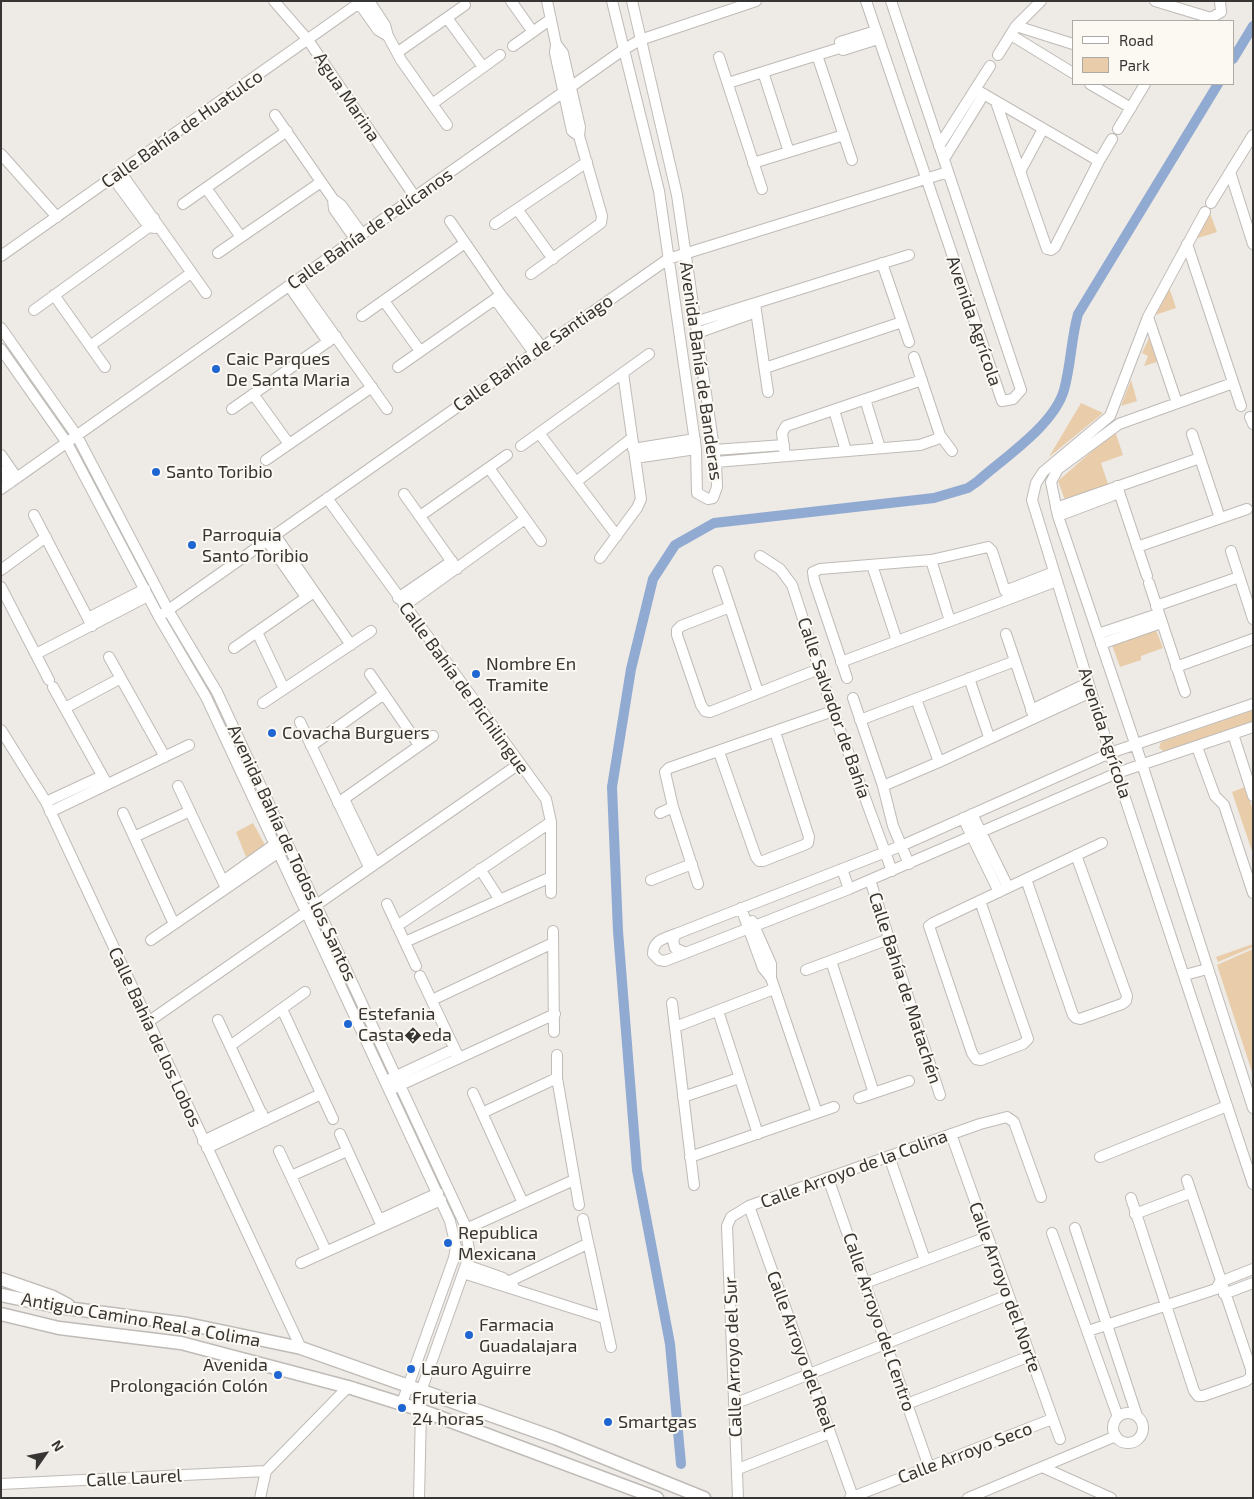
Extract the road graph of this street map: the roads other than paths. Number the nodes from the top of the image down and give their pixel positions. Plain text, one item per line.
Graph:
1 (274, 1) edge
2 (511, 1) edge
3 (547, 1) edge
4 (612, 1) edge
5 (632, 1) edge
6 (756, 1) edge
7 (866, 1) edge
8 (891, 1) edge
9 (1041, 1) edge
10 (1154, 1) edge
11 (1220, 1) edge
12 (363, 2) edge
13 (465, 6) dead end
14 (1029, 6) edge
15 (447, 18) junction
16 (551, 19) junction
17 (1014, 31) junction
18 (533, 32) junction
19 (877, 35) junction
20 (308, 40) junction
21 (640, 40) junction
22 (1072, 44) edge
23 (513, 46) dead end
24 (623, 50) junction
25 (398, 52) junction
26 (500, 55) dead end
27 (817, 55) junction
28 (998, 55) dead end
29 (719, 57) dead end
30 (990, 66) dead end
31 (483, 67) junction
32 (763, 72) junction
33 (1072, 72) edge
34 (728, 83) junction
35 (1092, 85) edge
36 (1145, 85) edge
37 (568, 89) junction
38 (980, 92) junction
39 (996, 102) junction
40 (432, 104) junction
41 (1131, 108) junction
42 (276, 115) dead end
43 (447, 125) dead end
44 (1043, 129) junction
45 (1118, 129) dead end
46 (287, 131) junction
47 (844, 135) junction
48 (1253, 135) edge
49 (1112, 139) dead end
50 (939, 146) junction
51 (788, 152) junction
52 (1, 154) edge
53 (944, 159) junction
54 (852, 160) dead end
55 (1099, 161) junction
56 (587, 162) junction
57 (753, 163) junction
58 (1020, 170) junction
59 (948, 172) junction
60 (1230, 172) junction
61 (117, 176) junction
62 (925, 178) junction
63 (321, 182) junction
64 (206, 188) junction
65 (762, 189) dead end
66 (415, 197) junction
67 (1211, 202) dead end
68 (183, 204) dead end
69 (517, 209) junction
70 (1205, 212) dead end
71 (58, 217) junction
72 (450, 221) dead end
73 (495, 224) dead end
74 (154, 225) junction
75 (241, 237) junction
76 (359, 237) junction
77 (465, 243) junction
78 (1186, 244) junction
79 (1253, 244) edge
80 (218, 253) dead end
81 (685, 254) junction
82 (909, 255) dead end
83 (1, 256) edge
84 (553, 259) junction
85 (668, 259) junction
86 (882, 263) junction
87 (191, 273) junction
88 (532, 274) dead end
89 (293, 284) junction
90 (206, 293) dead end
91 (54, 296) junction
92 (498, 297) junction
93 (384, 301) junction
94 (756, 308) junction
95 (34, 310) dead end
96 (362, 316) dead end
97 (1148, 317) junction
98 (902, 322) junction
99 (696, 327) junction
100 (1, 328) edge
101 (332, 339) junction
102 (909, 342) dead end
103 (90, 346) junction
104 (1, 349) edge
105 (538, 350) junction
106 (420, 352) junction
107 (649, 354) dead end
108 (914, 357) dead end
109 (105, 367) dead end
110 (398, 367) dead end
111 (765, 368) junction
112 (622, 373) junction
113 (922, 380) junction
114 (1233, 383) junction
115 (372, 387) junction
116 (768, 392) dead end
117 (253, 394) junction
118 (865, 399) junction
119 (1177, 403) junction
120 (1241, 406) dead end
121 (232, 409) dead end
122 (387, 409) dead end
123 (834, 410) junction
124 (1110, 416) junction
125 (1118, 424) junction
126 (539, 433) junction
127 (1192, 434) dead end
128 (940, 435) junction
129 (78, 436) junction
130 (632, 438) junction
131 (67, 443) junction
132 (288, 444) junction
133 (696, 444) junction
134 (784, 445) junction
135 (521, 446) dead end
136 (880, 448) junction
137 (714, 450) junction
138 (846, 451) junction
139 (952, 451) dead end
140 (634, 454) junction
141 (1, 455) edge
142 (507, 455) dead end
143 (785, 456) junction
144 (1200, 458) junction
145 (266, 460) dead end
146 (716, 462) junction
147 (488, 468) junction
148 (1, 471) edge
149 (576, 482) junction
150 (10, 484) edge
151 (1118, 490) junction
152 (1052, 491) junction
153 (404, 494) dead end
154 (327, 498) junction
155 (1032, 503) junction
156 (1247, 509) dead end
157 (1057, 512) junction
158 (34, 515) dead end
159 (420, 516) junction
160 (1220, 518) junction
161 (525, 519) junction
162 (616, 536) junction
163 (46, 538) junction
164 (271, 538) junction
165 (541, 541) dead end
166 (1137, 547) junction
167 (1231, 551) dead end
168 (760, 556) dead end
169 (600, 558) dead end
170 (931, 560) junction
171 (454, 565) junction
172 (872, 565) junction
173 (1, 570) edge
174 (718, 571) dead end
175 (1055, 577) junction
176 (1239, 577) junction
177 (1, 587) edge
178 (146, 593) junction
179 (310, 595) junction
180 (401, 602) junction
181 (730, 608) junction
182 (168, 610) junction
183 (1159, 614) junction
184 (159, 617) junction
185 (1253, 619) edge
186 (950, 621) junction
187 (90, 622) junction
188 (371, 631) dead end
189 (257, 632) junction
190 (1006, 634) dead end
191 (1099, 639) junction
192 (1253, 640) edge
193 (897, 641) junction
194 (351, 645) junction
195 (234, 648) dead end
196 (36, 654) junction
197 (110, 657) dead end
198 (1015, 661) junction
199 (841, 662) junction
200 (1176, 667) junction
201 (819, 669) junction
202 (370, 674) dead end
203 (121, 678) junction
204 (847, 678) dead end
205 (969, 678) junction
206 (1090, 688) junction
207 (284, 690) junction
208 (758, 692) junction
209 (1185, 692) dead end
210 (384, 694) junction
211 (853, 698) dead end
212 (916, 699) junction
213 (263, 702) dead end
214 (1253, 704) edge
215 (65, 708) junction
216 (832, 711) junction
217 (1033, 714) junction
218 (860, 720) junction
219 (300, 722) dead end
220 (1253, 727) edge
221 (1, 730) edge
222 (775, 732) junction
223 (1233, 734) junction
224 (433, 736) dead end
225 (988, 738) junction
226 (1135, 744) junction
227 (189, 745) dead end
228 (419, 745) junction
229 (312, 746) junction
230 (1197, 747) junction
231 (719, 752) junction
232 (1110, 753) junction
233 (165, 756) junction
234 (939, 762) junction
235 (519, 764) junction
236 (1142, 764) junction
237 (1117, 772) junction
238 (105, 780) junction
239 (178, 786) dead end
240 (883, 786) junction
241 (1252, 792) edge
242 (341, 801) junction
243 (48, 807) junction
244 (673, 807) junction
245 (190, 811) junction
246 (123, 813) dead end
247 (660, 813) dead end
248 (968, 816) junction
249 (551, 822) junction
250 (977, 835) junction
251 (134, 836) junction
252 (1102, 843) dead end
253 (901, 846) junction
254 (277, 848) junction
255 (885, 852) junction
256 (1076, 855) junction
257 (692, 864) junction
258 (909, 864) junction
259 (372, 865) junction
260 (480, 869) junction
261 (842, 869) junction
262 (892, 871) junction
263 (551, 877) junction
264 (1026, 879) junction
265 (651, 880) dead end
266 (870, 880) junction
267 (698, 884) dead end
268 (225, 885) junction
269 (849, 889) junction
270 (1003, 889) junction
271 (551, 893) dead end
272 (1253, 893) edge
273 (500, 900) junction
274 (980, 901) junction
275 (316, 904) junction
276 (387, 904) dead end
277 (744, 907) junction
278 (306, 911) junction
279 (174, 924) junction
280 (397, 926) junction
281 (751, 927) junction
282 (553, 931) dead end
283 (676, 934) junction
284 (889, 939) junction
285 (151, 940) dead end
286 (405, 942) junction
287 (553, 943) junction
288 (686, 953) junction
289 (831, 961) junction
290 (416, 966) dead end
291 (1207, 969) junction
292 (806, 970) dead end
293 (1185, 975) junction
294 (420, 976) dead end
295 (774, 989) junction
296 (306, 992) dead end
297 (432, 1000) junction
298 (672, 1003) dead end
299 (282, 1009) junction
300 (718, 1011) junction
301 (554, 1014) junction
302 (218, 1020) dead end
303 (148, 1022) junction
304 (675, 1027) junction
305 (554, 1032) dead end
306 (230, 1046) junction
307 (456, 1053) junction
308 (557, 1055) dead end
309 (557, 1078) junction
310 (740, 1078) junction
311 (397, 1081) junction
312 (909, 1081) dead end
313 (387, 1086) junction
314 (473, 1093) dead end
315 (874, 1093) junction
316 (321, 1094) junction
317 (940, 1095) dead end
318 (683, 1097) junction
319 (859, 1098) dead end
320 (1228, 1106) junction
321 (834, 1107) dead end
322 (1253, 1108) edge
323 (482, 1113) junction
324 (817, 1113) junction
325 (263, 1117) junction
326 (333, 1119) dead end
327 (340, 1134) dead end
328 (758, 1134) junction
329 (951, 1134) junction
330 (205, 1144) junction
331 (279, 1151) dead end
332 (347, 1151) junction
333 (889, 1156) junction
334 (690, 1157) junction
335 (1100, 1157) dead end
336 (291, 1176) junction
337 (828, 1178) junction
338 (574, 1180) junction
339 (1187, 1180) dead end
340 (1253, 1184) edge
341 (694, 1185) dead end
342 (1190, 1193) junction
343 (440, 1196) junction
344 (1041, 1197) dead end
345 (1131, 1198) dead end
346 (523, 1203) junction
347 (579, 1205) dead end
348 (749, 1206) junction
349 (1135, 1214) junction
350 (730, 1217) joint
351 (583, 1219) dead end
352 (381, 1223) junction
353 (466, 1227) junction
354 (1075, 1228) dead end
355 (1052, 1233) dead end
356 (987, 1237) junction
357 (587, 1244) junction
358 (326, 1251) junction
359 (925, 1260) junction
360 (301, 1263) dead end
361 (465, 1269) junction
362 (1253, 1269) edge
363 (1, 1279) edge
364 (865, 1283) junction
365 (1253, 1283) edge
366 (511, 1286) junction
367 (1220, 1288) junction
368 (1, 1295) edge
369 (1008, 1295) junction
370 (1165, 1306) junction
371 (77, 1309) junction
372 (1, 1314) edge
373 (604, 1318) junction
374 (1108, 1325) junction
375 (1088, 1331) junction
376 (886, 1344) junction
377 (610, 1347) dead end
378 (301, 1348) junction
379 (1030, 1356) junction
380 (809, 1374) junction
381 (408, 1385) junction
382 (348, 1387) junction
383 (422, 1391) junction
384 (402, 1403) junction
385 (734, 1404) junction
386 (907, 1404) junction
387 (418, 1409) junction
388 (1137, 1416) junction
389 (1118, 1417) junction
390 (1052, 1418) junction
391 (830, 1433) junction
392 (1116, 1436) junction
393 (1060, 1439) dead end
394 (929, 1467) junction
395 (1042, 1467) junction
396 (738, 1469) junction
397 (266, 1471) junction
398 (1, 1484) edge
399 (852, 1497) edge
400 (260, 1498) edge
401 (419, 1498) edge
402 (657, 1498) edge
403 (704, 1498) edge
404 (738, 1498) edge
405 (968, 1498) edge
406 (1111, 1498) edge

1 - 20 street, Agua Marina
2 - 18 street
3 - 16 street
4 - 24 street, Avenida Bahía de Banderas
5 - 21 street, Avenida Bahía de Banderas
6 - 21 street, Calle Bahía de Pelícanos
7 - 19 street, Avenida Agrícola
8 - 50 street, Avenida Agrícola
9 - 14 street
10 - 11 street
12 - 20 street, Calle Bahía de Huatulco
12 - 25 street
13 - 15 street
14 - 17 street
15 - 25 street
15 - 31 street
16 - 18 street
16 - 37 street
17 - 22 street
17 - 28 street
17 - 33 street
18 - 23 street
19 - 27 street
19 - 62 street, Avenida Agrícola
20 - 61 street, Calle Bahía de Huatulco
20 - 66 street, Agua Marina
21 - 24 street, Calle Bahía de Pelícanos
21 - 81 street, Avenida Bahía de Banderas
24 - 37 street, Calle Bahía de Pelícanos
24 - 85 street, Avenida Bahía de Banderas
25 - 40 street
26 - 31 street
27 - 32 street
27 - 47 street
29 - 34 street
30 - 38 street
31 - 40 street
32 - 34 street
32 - 51 street
34 - 57 street
35 - 41 street
36 - 41 street
37 - 56 street
37 - 66 street, Calle Bahía de Pelícanos
38 - 39 street
38 - 50 street
38 - 53 street
39 - 44 street
39 - 58 street
40 - 43 street
41 - 45 street
42 - 46 street
44 - 55 street
44 - 58 street
46 - 63 street
46 - 64 street
47 - 51 street
47 - 54 street
48 - 60 street
49 - 55 street
50 - 53 street, Avenida Agrícola
51 - 57 street
52 - 71 street
53 - 59 street, Avenida Agrícola
55 - 58 street
56 - 69 street
56 - 84 street
57 - 65 street
59 - 62 street, Calle Bahía de Santiago
59 - 62 street, Avenida Agrícola
60 - 67 street
60 - 79 street
61 - 71 street, Calle Bahía de Huatulco
61 - 74 street
62 - 81 street, Calle Bahía de Santiago
63 - 75 street
63 - 76 street
64 - 68 street
64 - 75 street
66 - 76 street, Calle Bahía de Pelícanos
69 - 73 street
69 - 84 street
70 - 78 street
71 - 83 street, Calle Bahía de Huatulco
72 - 77 street
74 - 87 street
74 - 91 street
75 - 80 street
76 - 89 street, Calle Bahía de Pelícanos
77 - 92 street
77 - 93 street
78 - 97 street
78 - 114 street
81 - 85 street, Calle Bahía de Santiago
81 - 99 street, Avenida Bahía de Banderas
82 - 86 street
84 - 88 street
85 - 105 street, Calle Bahía de Santiago
85 - 133 street, Avenida Bahía de Banderas
86 - 94 street
86 - 98 street
87 - 90 street
87 - 103 street
89 - 101 street
89 - 129 street, Calle Bahía de Pelícanos
91 - 95 street
91 - 103 street
92 - 105 street
92 - 106 street
93 - 96 street
93 - 106 street
94 - 99 street
94 - 111 street
97 - 119 street
97 - 124 street
98 - 102 street
98 - 111 street
99 - 137 street, Avenida Bahía de Banderas
100 - 129 street, Avenida Bahía de Todos los Santos
101 - 115 street
101 - 117 street
103 - 109 street
104 - 131 street, Avenida Bahía de Todos los Santos
105 - 154 street, Calle Bahía de Santiago
106 - 110 street
107 - 112 street
108 - 113 street
111 - 116 street
112 - 126 street
112 - 130 street
113 - 118 street
113 - 128 street
114 - 119 street
114 - 120 street
115 - 122 street
115 - 132 street
117 - 121 street
117 - 132 street
118 - 123 street
118 - 136 street
119 - 125 street
123 - 134 street
123 - 138 street
124 - 125 street
124 - 155 street, Avenida Agrícola
125 - 152 street
126 - 135 street
126 - 149 street
127 - 144 street
128 - 136 street
128 - 139 street
129 - 131 street, Calle Bahía de Pelícanos
129 - 182 street, Avenida Bahía de Todos los Santos
130 - 140 street
130 - 149 street
131 - 150 street, Calle Bahía de Pelícanos
131 - 178 street, Avenida Bahía de Todos los Santos
132 - 145 street
133 - 140 street
133 - 146 street, Avenida Bahía de Banderas
134 - 137 street
134 - 143 street
136 - 138 street
137 - 146 street, Avenida Bahía de Banderas
138 - 143 street
140 - 162 street
141 - 150 street
142 - 147 street
143 - 146 street
144 - 151 street
144 - 160 street
147 - 159 street
147 - 161 street
148 - 150 street
149 - 162 street
151 - 157 street
151 - 166 street
152 - 155 street
152 - 157 street, Avenida Agrícola
153 - 159 street
154 - 164 street, Calle Bahía de Santiago
154 - 180 street, Calle Bahía de Pichilingue
155 - 175 street, Avenida Agrícola
156 - 160 street
157 - 191 street, Avenida Agrícola
158 - 163 street
159 - 171 street
160 - 166 street
161 - 165 street
161 - 171 street
162 - 169 street
163 - 173 street
163 - 187 street
164 - 179 street
164 - 182 street, Calle Bahía de Santiago
166 - 183 street
167 - 176 street
168 - 201 street, Calle Salvador de Bahía
170 - 172 street
170 - 175 street
170 - 186 street
171 - 180 street
172 - 193 street
172 - 199 street
174 - 181 street
175 - 186 street
175 - 206 street, Avenida Agrícola
176 - 183 street
176 - 185 street
177 - 196 street
178 - 184 street, Avenida Bahía de Todos los Santos
178 - 187 street
179 - 189 street
179 - 194 street
180 - 235 street, Calle Bahía de Pichilingue
181 - 208 street
181 - 208 street
182 - 184 street, Calle Bahía de Santiago
182 - 275 street, Avenida Bahía de Todos los Santos
183 - 191 street
183 - 200 street
184 - 254 street, Avenida Bahía de Todos los Santos
186 - 193 street
187 - 196 street
188 - 194 street
189 - 195 street
189 - 207 street
190 - 198 street
191 - 226 street, Avenida Agrícola
192 - 200 street
193 - 199 street
194 - 207 street
196 - 215 street
197 - 203 street
198 - 205 street
198 - 217 street
199 - 204 street
200 - 209 street
201 - 208 street
201 - 216 street, Calle Salvador de Bahía
202 - 210 street
203 - 215 street
203 - 233 street
205 - 212 street
205 - 225 street
206 - 217 street
206 - 232 street, Avenida Agrícola
207 - 213 street
210 - 228 street
210 - 229 street
211 - 218 street, Calle Salvador de Bahía
212 - 218 street
212 - 234 street
214 - 226 street
215 - 238 street
216 - 222 street
216 - 255 street, Calle Salvador de Bahía
217 - 225 street
218 - 240 street, Calle Salvador de Bahía
219 - 229 street
220 - 223 street
221 - 243 street, Calle Bahía de los Lobos
222 - 231 street
222 - 231 street
223 - 230 street
223 - 241 street
224 - 228 street
225 - 234 street
226 - 232 street
226 - 236 street, Avenida Agrícola
227 - 233 street
228 - 242 street
229 - 242 street
230 - 236 street
230 - 272 street
231 - 244 street
232 - 237 street, Avenida Agrícola
232 - 248 street
233 - 238 street
234 - 240 street
235 - 249 street, Calle Bahía de Pichilingue
235 - 259 street
236 - 237 street
236 - 291 street, Avenida Agrícola
237 - 250 street
237 - 293 street, Avenida Agrícola
238 - 243 street
239 - 245 street
240 - 253 street, Calle Salvador de Bahía
242 - 259 street
243 - 303 street, Calle Bahía de los Lobos
244 - 247 street
244 - 257 street
245 - 251 street
245 - 268 street
246 - 251 street
248 - 250 street
248 - 253 street
249 - 260 street
249 - 263 street, Calle Bahía de Pichilingue
250 - 258 street
250 - 270 street
251 - 279 street
252 - 256 street
253 - 255 street
253 - 258 street, Calle Salvador de Bahía
254 - 268 street
254 - 278 street, Avenida Bahía de Todos los Santos
255 - 261 street
255 - 262 street, Calle Salvador de Bahía
256 - 264 street
256 - 264 street
257 - 265 street
257 - 267 street
258 - 262 street
259 - 275 street
260 - 273 street
260 - 280 street
261 - 269 street
261 - 277 street
262 - 266 street
263 - 271 street, Calle Bahía de Pichilingue
263 - 273 street
264 - 270 street
266 - 269 street
266 - 284 street, Calle Bahía de Matachén
268 - 279 street
269 - 281 street
270 - 274 street
273 - 286 street
274 - 274 street
275 - 278 street
275 - 311 street, Avenida Bahía de Todos los Santos
276 - 280 street
277 - 281 street
277 - 283 street
278 - 303 street
278 - 313 street, Avenida Bahía de Todos los Santos
279 - 285 street
280 - 286 street
281 - 288 street
281 - 295 street
282 - 287 street
283 - 288 street
283 - 288 street
284 - 289 street
284 - 317 street, Calle Bahía de Matachén
286 - 290 street
287 - 297 street
287 - 301 street
289 - 292 street
289 - 315 street
291 - 293 street
291 - 322 street, Avenida Agrícola
293 - 320 street, Avenida Agrícola
294 - 297 street
295 - 300 street
295 - 324 street
296 - 299 street
297 - 307 street
298 - 304 street
299 - 306 street
299 - 316 street
300 - 304 street
300 - 310 street
301 - 305 street
301 - 307 street
302 - 306 street
303 - 330 street, Calle Bahía de los Lobos
304 - 318 street
306 - 325 street
307 - 311 street
308 - 309 street
309 - 323 street
309 - 338 street
310 - 318 street
310 - 328 street
311 - 313 street
311 - 353 street, Avenida Bahía de Todos los Santos
312 - 315 street
313 - 343 street, Avenida Bahía de Todos los Santos
314 - 323 street
315 - 319 street
316 - 325 street
316 - 326 street
318 - 334 street
320 - 335 street
320 - 340 street, Avenida Agrícola
321 - 324 street
323 - 346 street
324 - 328 street
325 - 330 street
327 - 332 street
328 - 334 street
329 - 333 street, Calle Arroyo de la Colina
329 - 344 street, Calle Arroyo de la Colina
329 - 356 street, Calle Arroyo del Norte
330 - 378 street, Calle Bahía de los Lobos
331 - 336 street
332 - 336 street
332 - 352 street
333 - 337 street, Calle Arroyo de la Colina
333 - 359 street
334 - 341 street
336 - 358 street
337 - 348 street, Calle Arroyo de la Colina
337 - 364 street, Calle Arroyo del Centro
338 - 346 street
338 - 347 street
339 - 342 street
342 - 349 street
342 - 367 street
343 - 352 street
343 - 381 street, Avenida Bahía de Todos los Santos
345 - 349 street
346 - 353 street
348 - 350 street, Calle Arroyo de la Colina
348 - 380 street, Calle Arroyo del Real
349 - 370 street
350 - 385 street, Calle Arroyo del Sur
351 - 357 street
352 - 358 street
353 - 361 street, Avenida Bahía de Todos los Santos
354 - 374 street
355 - 375 street
356 - 359 street
356 - 369 street, Calle Arroyo del Norte
357 - 366 street
357 - 373 street
358 - 360 street
359 - 364 street
361 - 366 street
361 - 383 street, Avenida Bahía de Todos los Santos
362 - 367 street
363 - 371 main road
364 - 376 street, Calle Arroyo del Centro
365 - 367 street
366 - 373 street
367 - 370 street
367 - 370 street
368 - 371 main road, Antiguo Camino Real a Colima
369 - 376 street
369 - 379 street, Calle Arroyo del Norte
370 - 374 street
371 - 378 main road, Antiguo Camino Real a Colima
372 - 382 main road, Antiguo Camino Real a Colima
373 - 377 street
374 - 375 street
374 - 388 street
375 - 389 street
376 - 380 street
376 - 386 street, Calle Arroyo del Centro
378 - 381 main road, Antiguo Camino Real a Colima
379 - 386 street
379 - 390 street, Calle Arroyo del Norte
380 - 385 street
380 - 391 street, Calle Arroyo del Real
381 - 383 main road, Antiguo Camino Real a Colima
381 - 384 street, Avenida Bahía de Todos los Santos
382 - 384 main road, Antiguo Camino Real a Colima
382 - 397 street
383 - 387 street, Avenida Bahía de Todos los Santos
383 - 403 main road, Antiguo Camino Real a Colima
384 - 387 main road, Antiguo Camino Real a Colima
385 - 396 street, Calle Arroyo del Sur
386 - 394 street, Calle Arroyo del Centro
387 - 401 street
387 - 402 main road, Antiguo Camino Real a Colima
388 - 389 street
388 - 392 street
389 - 392 street
390 - 393 street, Calle Arroyo del Norte
390 - 394 street, Calle Arroyo Seco
391 - 396 street
391 - 399 street, Calle Arroyo del Real
392 - 395 street
394 - 399 street, Calle Arroyo Seco
395 - 405 street
395 - 406 street
396 - 404 street, Calle Arroyo del Sur
397 - 398 street, Calle Laurel
397 - 400 street

